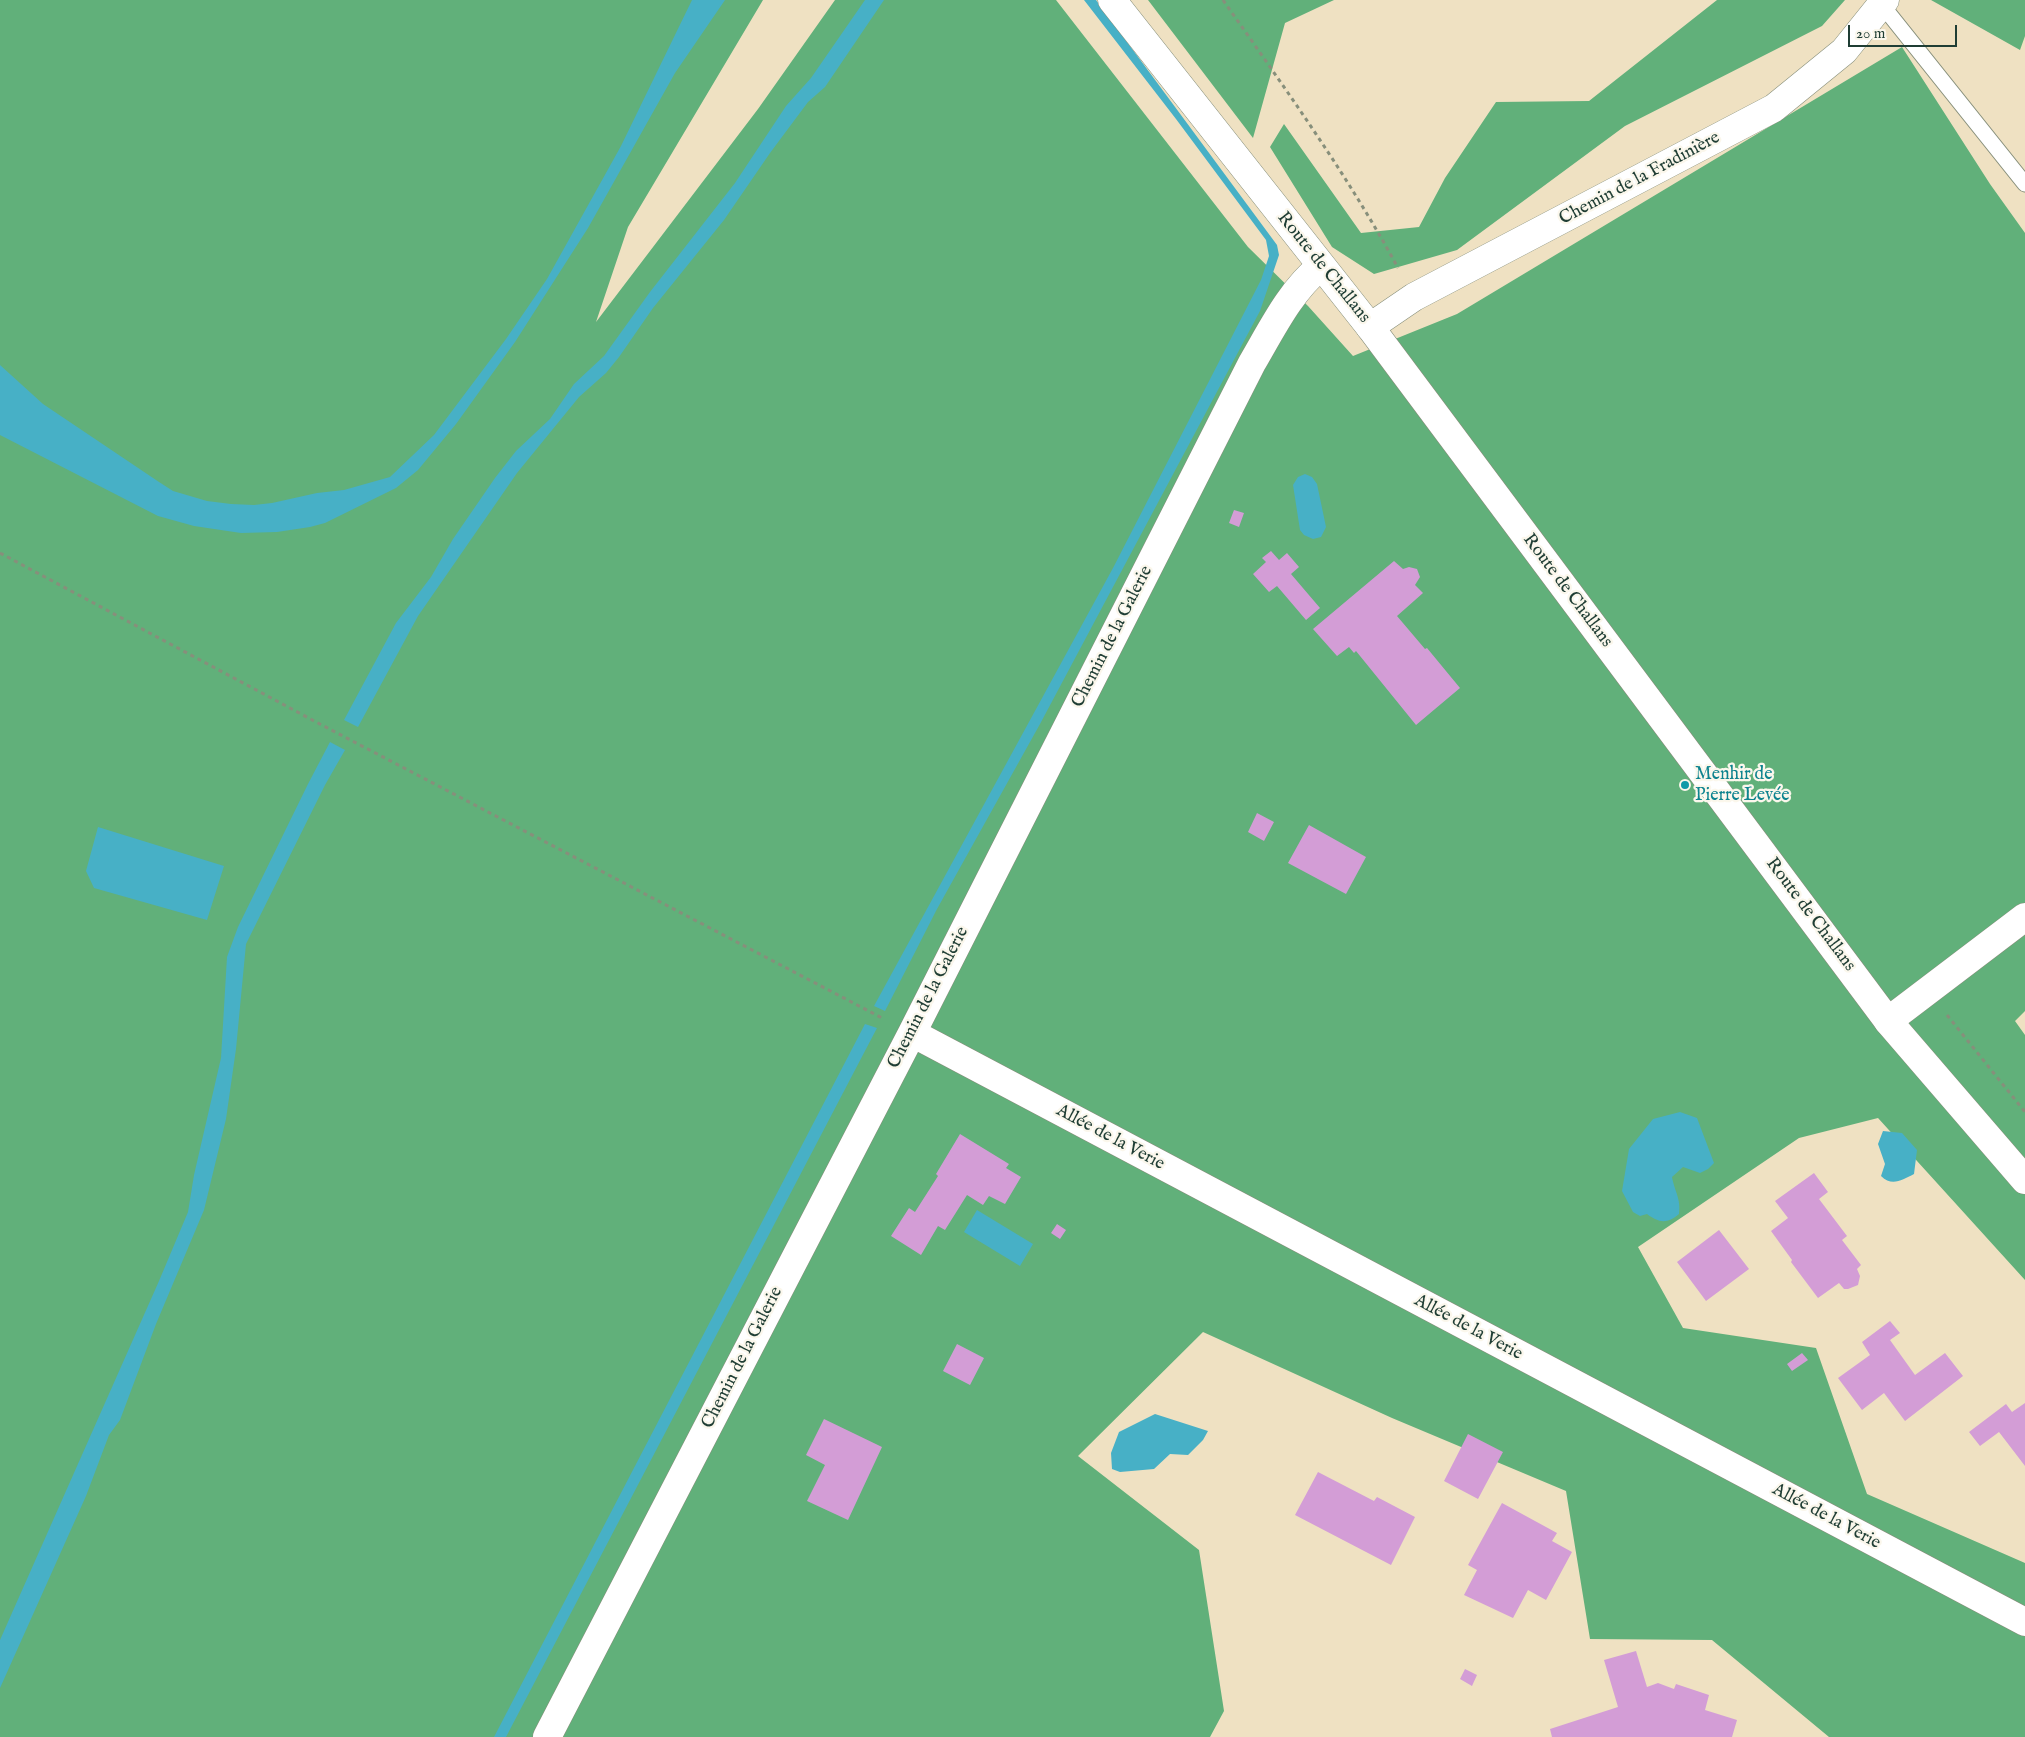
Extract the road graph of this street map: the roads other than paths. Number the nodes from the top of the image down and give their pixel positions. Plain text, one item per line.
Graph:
1 (1112, 0) edge
2 (1884, 3) edge
3 (2025, 184) edge
4 (1321, 266) junction
5 (1370, 327) junction
6 (2025, 917) edge
7 (1888, 1021) junction
8 (912, 1033) junction
9 (2025, 1180) edge
10 (2025, 1622) edge
11 (547, 1737) edge

1 - 4 street, Route de Challans
2 - 3 lane
2 - 5 street, Chemin de la Fradinière
4 - 5 street, Route de Challans
4 - 8 street, Chemin de la Galerie
5 - 7 street, Route de Challans
6 - 7 street
7 - 9 street, Route de Challans
8 - 10 street, Allée de la Verie
8 - 11 street, Chemin de la Galerie

